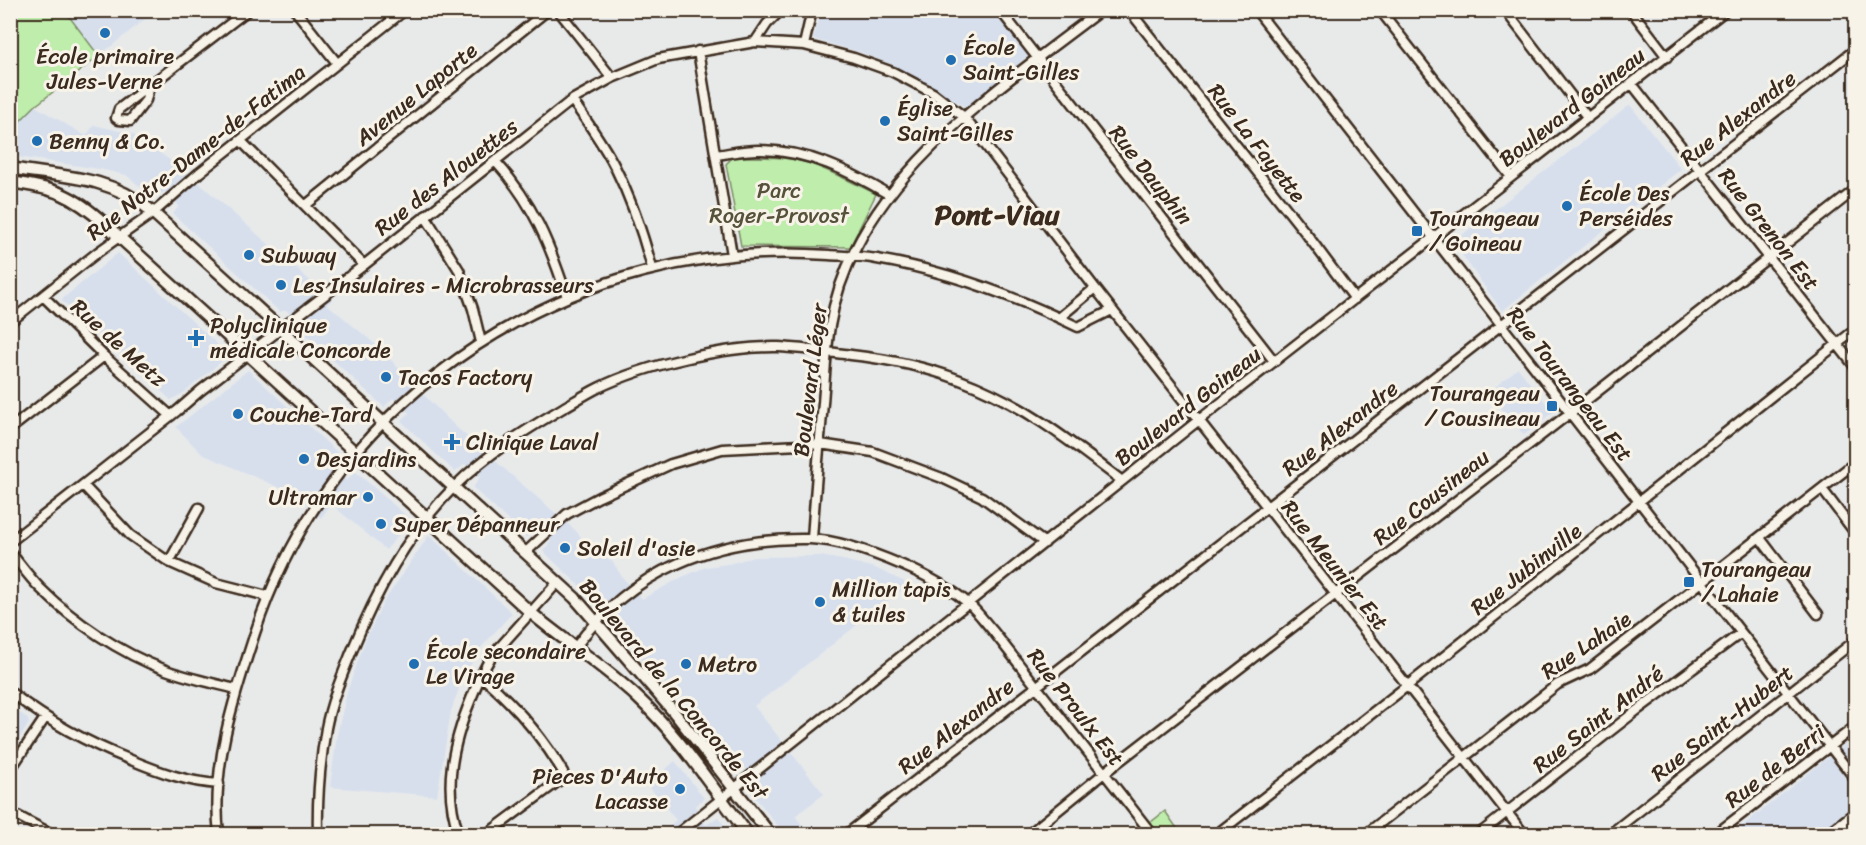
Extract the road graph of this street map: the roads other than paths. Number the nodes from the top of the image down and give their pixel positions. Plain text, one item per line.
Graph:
1 (248, 10) edge
2 (295, 10) edge
3 (405, 10) edge
4 (548, 10) edge
5 (558, 10) edge
6 (781, 10) edge
7 (812, 10) edge
8 (1000, 10) edge
9 (1101, 10) edge
10 (1129, 10) edge
11 (1256, 10) edge
12 (1380, 10) edge
13 (1505, 10) edge
14 (1630, 10) edge
15 (1726, 10) edge
16 (756, 42) junction
17 (804, 45) junction
18 (1856, 49) edge
19 (698, 51) junction
20 (1667, 57) junction
21 (1037, 59) junction
22 (337, 63) junction
23 (612, 78) junction
24 (1632, 84) junction
25 (149, 87) dead end
26 (572, 100) junction
27 (964, 117) junction
28 (1588, 118) junction
29 (241, 141) junction
30 (716, 154) junction
31 (495, 161) junction
32 (10, 168) edge
33 (1700, 170) junction
34 (1512, 177) junction
35 (10, 182) edge
36 (1856, 189) edge
37 (888, 194) junction
38 (306, 205) junction
39 (153, 213) junction
40 (425, 216) junction
41 (120, 236) junction
42 (1433, 238) junction
43 (732, 255) junction
44 (853, 257) junction
45 (1768, 257) junction
46 (364, 265) junction
47 (652, 268) junction
48 (1095, 288) junction
49 (43, 296) junction
50 (567, 297) junction
51 (1354, 299) junction
52 (1112, 310) junction
53 (1059, 318) junction
54 (10, 322) edge
55 (1501, 326) junction
56 (281, 329) junction
57 (1856, 329) edge
58 (481, 342) junction
59 (1837, 344) junction
60 (827, 352) junction
61 (248, 354) junction
62 (104, 356) junction
63 (1274, 361) junction
64 (1856, 368) edge
65 (1570, 413) junction
66 (171, 416) junction
67 (1199, 420) junction
68 (384, 423) junction
69 (10, 429) edge
70 (820, 444) junction
71 (357, 452) junction
72 (1856, 462) edge
73 (1122, 481) junction
74 (83, 485) junction
75 (454, 487) junction
76 (1821, 489) junction
77 (1639, 502) junction
78 (1267, 507) junction
79 (199, 508) dead end
80 (428, 518) junction
81 (1856, 534) edge
82 (1760, 538) junction
83 (812, 539) junction
84 (10, 542) edge
85 (1044, 543) junction
86 (10, 552) edge
87 (526, 552) junction
88 (169, 562) junction
89 (558, 582) junction
90 (1702, 584) junction
91 (1335, 594) junction
92 (267, 596) junction
93 (969, 604) junction
94 (530, 612) junction
95 (1818, 614) dead end
96 (596, 622) junction
97 (1740, 633) junction
98 (1856, 640) edge
99 (575, 648) junction
100 (481, 676) junction
101 (1036, 686) junction
102 (1407, 686) junction
103 (237, 689) junction
104 (10, 692) edge
105 (1789, 693) junction
106 (45, 718) junction
107 (1856, 726) edge
108 (1830, 746) junction
109 (1463, 758) junction
110 (10, 770) edge
111 (1104, 773) junction
112 (1856, 780) edge
113 (219, 784) junction
114 (734, 789) junction
115 (721, 799) junction
116 (10, 812) edge
117 (1506, 813) junction
118 (1856, 813) edge
119 (52, 834) edge
120 (219, 834) edge
121 (318, 834) edge
122 (459, 834) edge
123 (487, 834) edge
124 (677, 834) edge
125 (748, 834) edge
126 (770, 834) edge
127 (847, 834) edge
128 (1029, 834) edge
129 (1152, 834) edge
130 (1217, 834) edge
131 (1365, 834) edge
132 (1479, 834) edge
133 (1524, 834) edge
134 (1610, 834) edge
135 (1716, 834) edge
136 (1828, 834) edge

1 - 25 street
2 - 22 street
3 - 22 street, Rue Notre-Dame-de-Fatima
4 - 38 street, Avenue Laporte
5 - 23 street
6 - 16 street
7 - 17 street
8 - 21 street, Rue Dauphin
9 - 21 street, Boulevard Léger
10 - 51 street, Rue La Fayette
11 - 42 street, Rue Tourangeau Est
12 - 34 street
13 - 28 street
14 - 20 street
15 - 20 street, Boulevard Goineau
16 - 17 street, Rue des Alouettes
16 - 19 street, Rue des Alouettes
17 - 27 street, Rue des Alouettes
18 - 33 street, Rue Alexandre
19 - 23 street, Rue des Alouettes
19 - 30 street
20 - 24 street, Boulevard Goineau
21 - 27 street, Boulevard Léger
21 - 63 street, Rue Dauphin
22 - 29 street, Rue Notre-Dame-de-Fatima
23 - 26 street, Rue des Alouettes
24 - 28 street, Boulevard Goineau
24 - 33 street, Rue Grenon Est
26 - 31 street, Rue des Alouettes
26 - 47 street
27 - 37 street, Boulevard Léger
27 - 48 street, Rue Meunier Est
28 - 34 street, Boulevard Goineau
29 - 38 street
29 - 39 street, Rue Notre-Dame-de-Fatima
30 - 37 street
30 - 43 street
31 - 40 street, Rue des Alouettes
31 - 50 street
32 - 39 street, Boulevard de la Concorde Est
33 - 45 street, Rue Grenon Est
33 - 55 street, Rue Alexandre
34 - 42 street, Boulevard Goineau
35 - 41 street, Boulevard de la Concorde Est
36 - 45 street, Rue Cousineau
37 - 44 street, Boulevard Léger
38 - 46 street
39 - 41 street, Rue Notre-Dame-de-Fatima
39 - 56 street, Boulevard de la Concorde Est
40 - 46 street, Rue des Alouettes
40 - 58 street
41 - 49 street, Rue Notre-Dame-de-Fatima
41 - 61 street, Boulevard de la Concorde Est
42 - 51 street, Boulevard Goineau
42 - 55 street, Rue Tourangeau Est
43 - 44 street
43 - 47 street
44 - 53 street
44 - 60 street, Boulevard Léger
45 - 59 street, Rue Grenon Est
45 - 65 street, Rue Cousineau
46 - 56 street, Rue des Alouettes
47 - 50 street
48 - 52 street, Rue Meunier Est
48 - 53 street
49 - 54 street, Rue Notre-Dame-de-Fatima
49 - 62 street, Rue de Metz
50 - 58 street
51 - 63 street, Boulevard Goineau
52 - 53 street
52 - 67 street, Rue Meunier Est
55 - 65 street, Rue Tourangeau Est
55 - 78 street, Rue Alexandre
56 - 61 street, Rue des Alouettes
56 - 68 street, Boulevard de la Concorde Est
57 - 59 street, Rue Jubinville
58 - 68 street
59 - 64 street, Rue Grenon Est
59 - 77 street, Rue Jubinville
60 - 70 street, Boulevard Léger
60 - 73 street
60 - 75 street
61 - 66 street, Rue des Alouettes
61 - 71 street, Boulevard de la Concorde Est
62 - 66 street, Rue de Metz
62 - 69 street
63 - 67 street, Boulevard Goineau
65 - 77 street, Rue Tourangeau Est
65 - 91 street, Rue Cousineau
66 - 74 street, Rue des Alouettes
67 - 73 street, Boulevard Goineau
67 - 78 street, Rue Meunier Est
68 - 71 street
68 - 75 street, Boulevard de la Concorde Est
70 - 83 street, Boulevard Léger
70 - 85 street
70 - 87 street
71 - 80 street, Boulevard de la Concorde Est
71 - 92 street
72 - 76 street, Rue Lahaie
73 - 85 street, Boulevard Goineau
74 - 84 street, Rue des Alouettes
74 - 88 street
75 - 80 street
75 - 87 street, Boulevard de la Concorde Est
76 - 81 street
76 - 82 street, Rue Lahaie
77 - 90 street, Rue Tourangeau Est
77 - 102 street, Rue Jubinville
78 - 91 street, Rue Meunier Est
78 - 101 street, Rue Alexandre
79 - 88 street
80 - 94 street, Boulevard de la Concorde Est
80 - 121 street
82 - 90 street, Rue Lahaie
82 - 95 street
83 - 93 street, Rue Proulx Est
83 - 96 street, Rue Proulx Est
85 - 93 street, Boulevard Goineau
86 - 103 street
87 - 89 street, Boulevard de la Concorde Est
88 - 92 street
89 - 94 street
89 - 96 street, Boulevard de la Concorde Est
90 - 97 street, Rue Tourangeau Est
90 - 109 street, Rue Lahaie
91 - 102 street, Rue Meunier Est
91 - 111 street, Rue Cousineau
92 - 103 street
93 - 101 street, Rue Proulx Est
93 - 114 street, Boulevard Goineau
94 - 99 street, Boulevard de la Concorde Est
94 - 100 street
96 - 99 street, Rue Proulx Est
96 - 114 street, Boulevard de la Concorde Est
97 - 105 street, Rue Tourangeau Est
97 - 117 street, Rue Saint André
98 - 105 street, Rue Saint-Hubert
99 - 115 street, Boulevard de la Concorde Est
100 - 122 street
100 - 123 street
101 - 111 street, Rue Proulx Est
101 - 127 street, Rue Alexandre
102 - 109 street, Rue Meunier Est
102 - 130 street, Rue Jubinville
103 - 113 street
104 - 106 street
105 - 108 street, Rue Tourangeau Est
105 - 134 street, Rue Saint-Hubert
106 - 110 street
106 - 113 street
107 - 108 street, Rue de Berri
108 - 112 street, Rue Tourangeau Est
108 - 135 street, Rue de Berri
109 - 117 street, Rue Meunier Est
109 - 131 street, Rue Lahaie
111 - 128 street, Rue Cousineau
111 - 129 street, Rue Proulx Est
113 - 120 street
114 - 115 street, Boulevard Goineau
114 - 126 street, Boulevard de la Concorde Est
115 - 124 street, Boulevard Goineau
115 - 125 street, Boulevard de la Concorde Est
116 - 119 street
117 - 132 street, Rue Saint André
117 - 133 street, Rue Meunier Est
118 - 136 street

